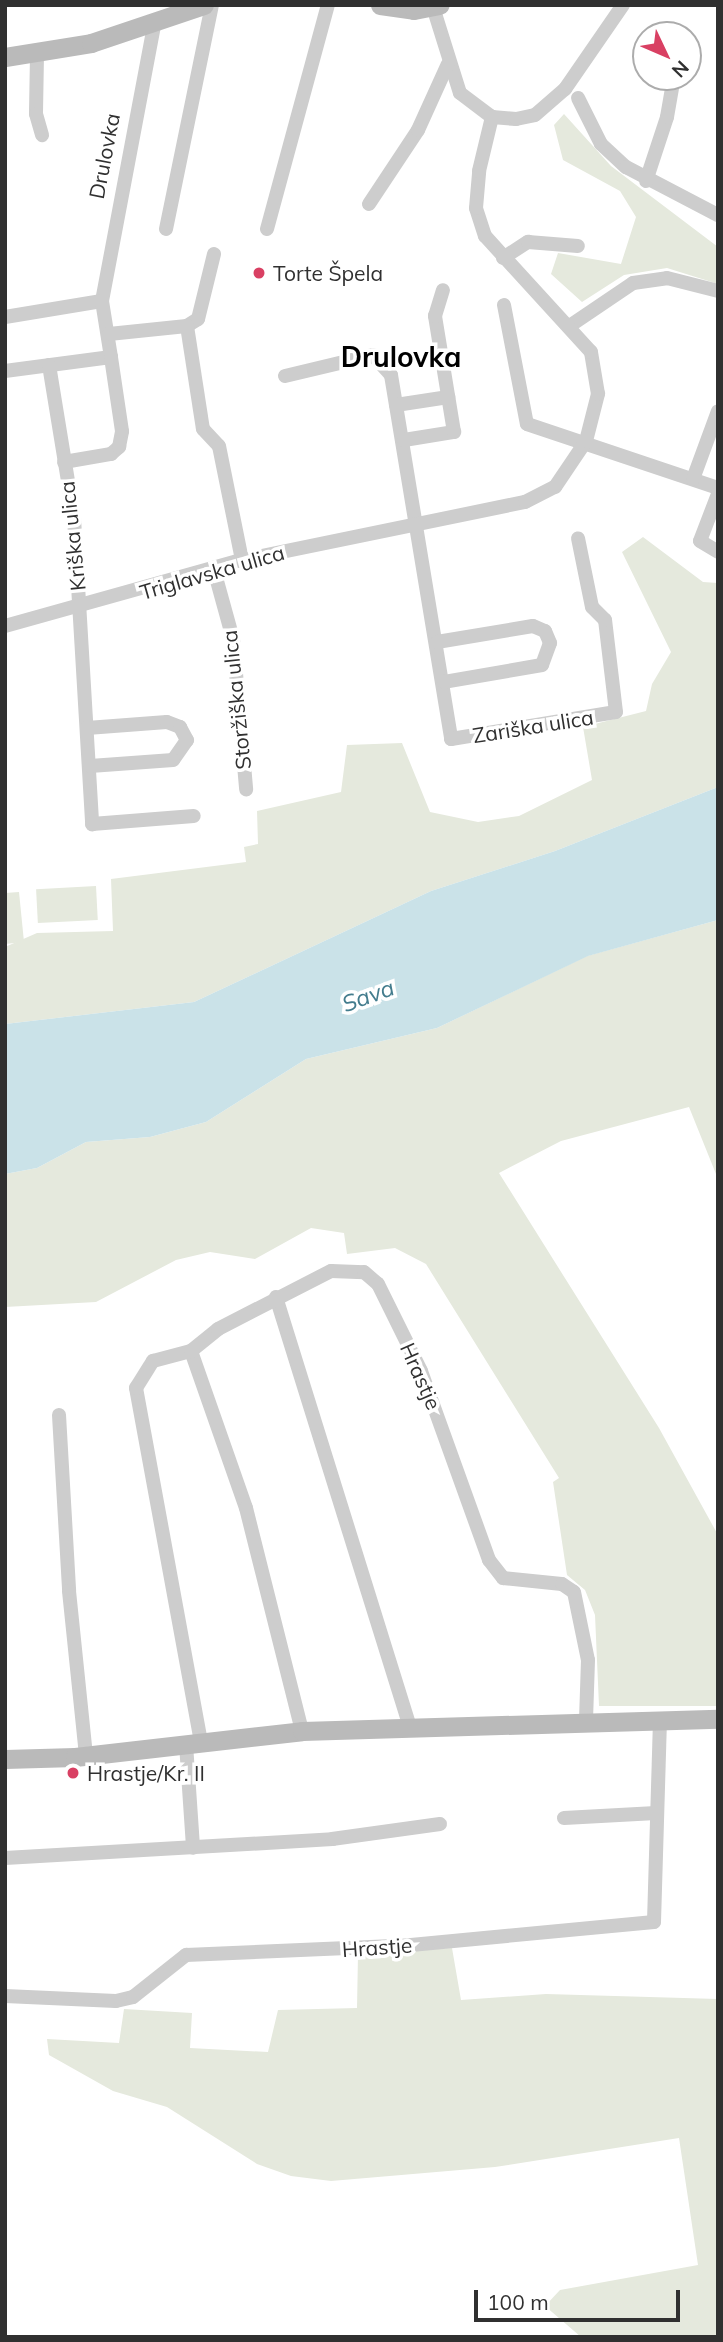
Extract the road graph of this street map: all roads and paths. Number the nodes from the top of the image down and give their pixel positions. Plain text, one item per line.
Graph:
1 (204, 5) edge
2 (212, 5) edge
3 (328, 5) edge
4 (380, 5) edge
5 (623, 5) edge
6 (437, 6) edge
7 (155, 21) junction
8 (37, 55) junction
9 (5, 58) edge
10 (448, 64) junction
11 (672, 91) edge
12 (578, 98) dead end
13 (492, 117) junction
14 (42, 135) dead end
15 (646, 181) junction
16 (369, 204) dead end
17 (718, 215) edge
18 (166, 229) dead end
19 (267, 229) dead end
20 (578, 246) dead end
21 (214, 254) dead end
22 (503, 258) junction
23 (443, 290) dead end
24 (718, 291) edge
25 (102, 301) junction
26 (504, 305) dead end
27 (5, 317) edge
28 (571, 325) junction
29 (187, 326) junction
30 (109, 334) junction
31 (111, 357) junction
32 (49, 365) junction
33 (5, 371) edge
34 (285, 376) dead end
35 (448, 397) junction
36 (396, 405) junction
37 (718, 411) edge
38 (404, 440) junction
39 (586, 441) junction
40 (64, 462) junction
41 (693, 479) junction
42 (718, 488) edge
43 (718, 494) edge
44 (419, 521) junction
45 (578, 538) dead end
46 (718, 552) edge
47 (242, 560) junction
48 (214, 570) junction
49 (79, 609) junction
50 (5, 626) edge
51 (437, 642) junction
52 (443, 682) junction
53 (87, 728) junction
54 (90, 766) junction
55 (246, 789) dead end
56 (194, 816) dead end
57 (276, 1297) junction
58 (191, 1351) junction
59 (59, 1415) dead end
60 (718, 1719) edge
61 (660, 1720) junction
62 (586, 1721) junction
63 (410, 1726) junction
64 (302, 1731) junction
65 (193, 1743) junction
66 (86, 1756) junction
67 (5, 1759) edge
68 (656, 1813) junction
69 (564, 1818) dead end
70 (440, 1824) dead end
71 (193, 1848) junction
72 (5, 1858) edge
73 (5, 1996) edge

1 - 7 street
2 - 18 street
3 - 19 street
4 - 6 street
5 - 13 street
6 - 10 street
7 - 8 street
7 - 25 street, Drulovka
8 - 9 street
8 - 14 street
10 - 13 street
10 - 16 street
11 - 15 street
12 - 15 street
13 - 22 street
15 - 17 street
20 - 22 street
21 - 29 street
22 - 28 street
23 - 35 street
24 - 28 street
25 - 27 street
25 - 30 street, Kriška ulica
26 - 39 street
28 - 39 street, Triglavska ulica
29 - 30 street
29 - 47 street
30 - 31 street, Kriška ulica
31 - 32 street
31 - 40 street, Kriška ulica
32 - 33 street
32 - 40 street, Kriška ulica
34 - 36 street
35 - 36 street
35 - 38 street
36 - 38 street
37 - 41 street
38 - 44 street
39 - 41 street
39 - 44 street, Triglavska ulica
40 - 49 street, Kriška ulica
41 - 42 street
43 - 46 street
44 - 47 street, Triglavska ulica
44 - 51 street, Zariška ulica
45 - 52 street, Zariška ulica
47 - 48 street, Triglavska ulica
48 - 49 street, Triglavska ulica
48 - 55 street, Storžiška ulica
49 - 50 street, Triglavska ulica
49 - 53 street
51 - 52 street, Zariška ulica
51 - 52 street
53 - 54 street
53 - 54 street
54 - 56 street
57 - 58 street, Hrastje
57 - 62 street, Hrastje
57 - 63 street
58 - 64 street
58 - 65 street, Hrastje
59 - 66 street
60 - 61 street
61 - 62 street
61 - 68 street, Hrastje
62 - 63 street
63 - 64 street
64 - 65 street
65 - 66 street
65 - 71 street, Hrastje
66 - 67 street
68 - 69 street
68 - 73 street, Hrastje
70 - 71 street
71 - 72 street

